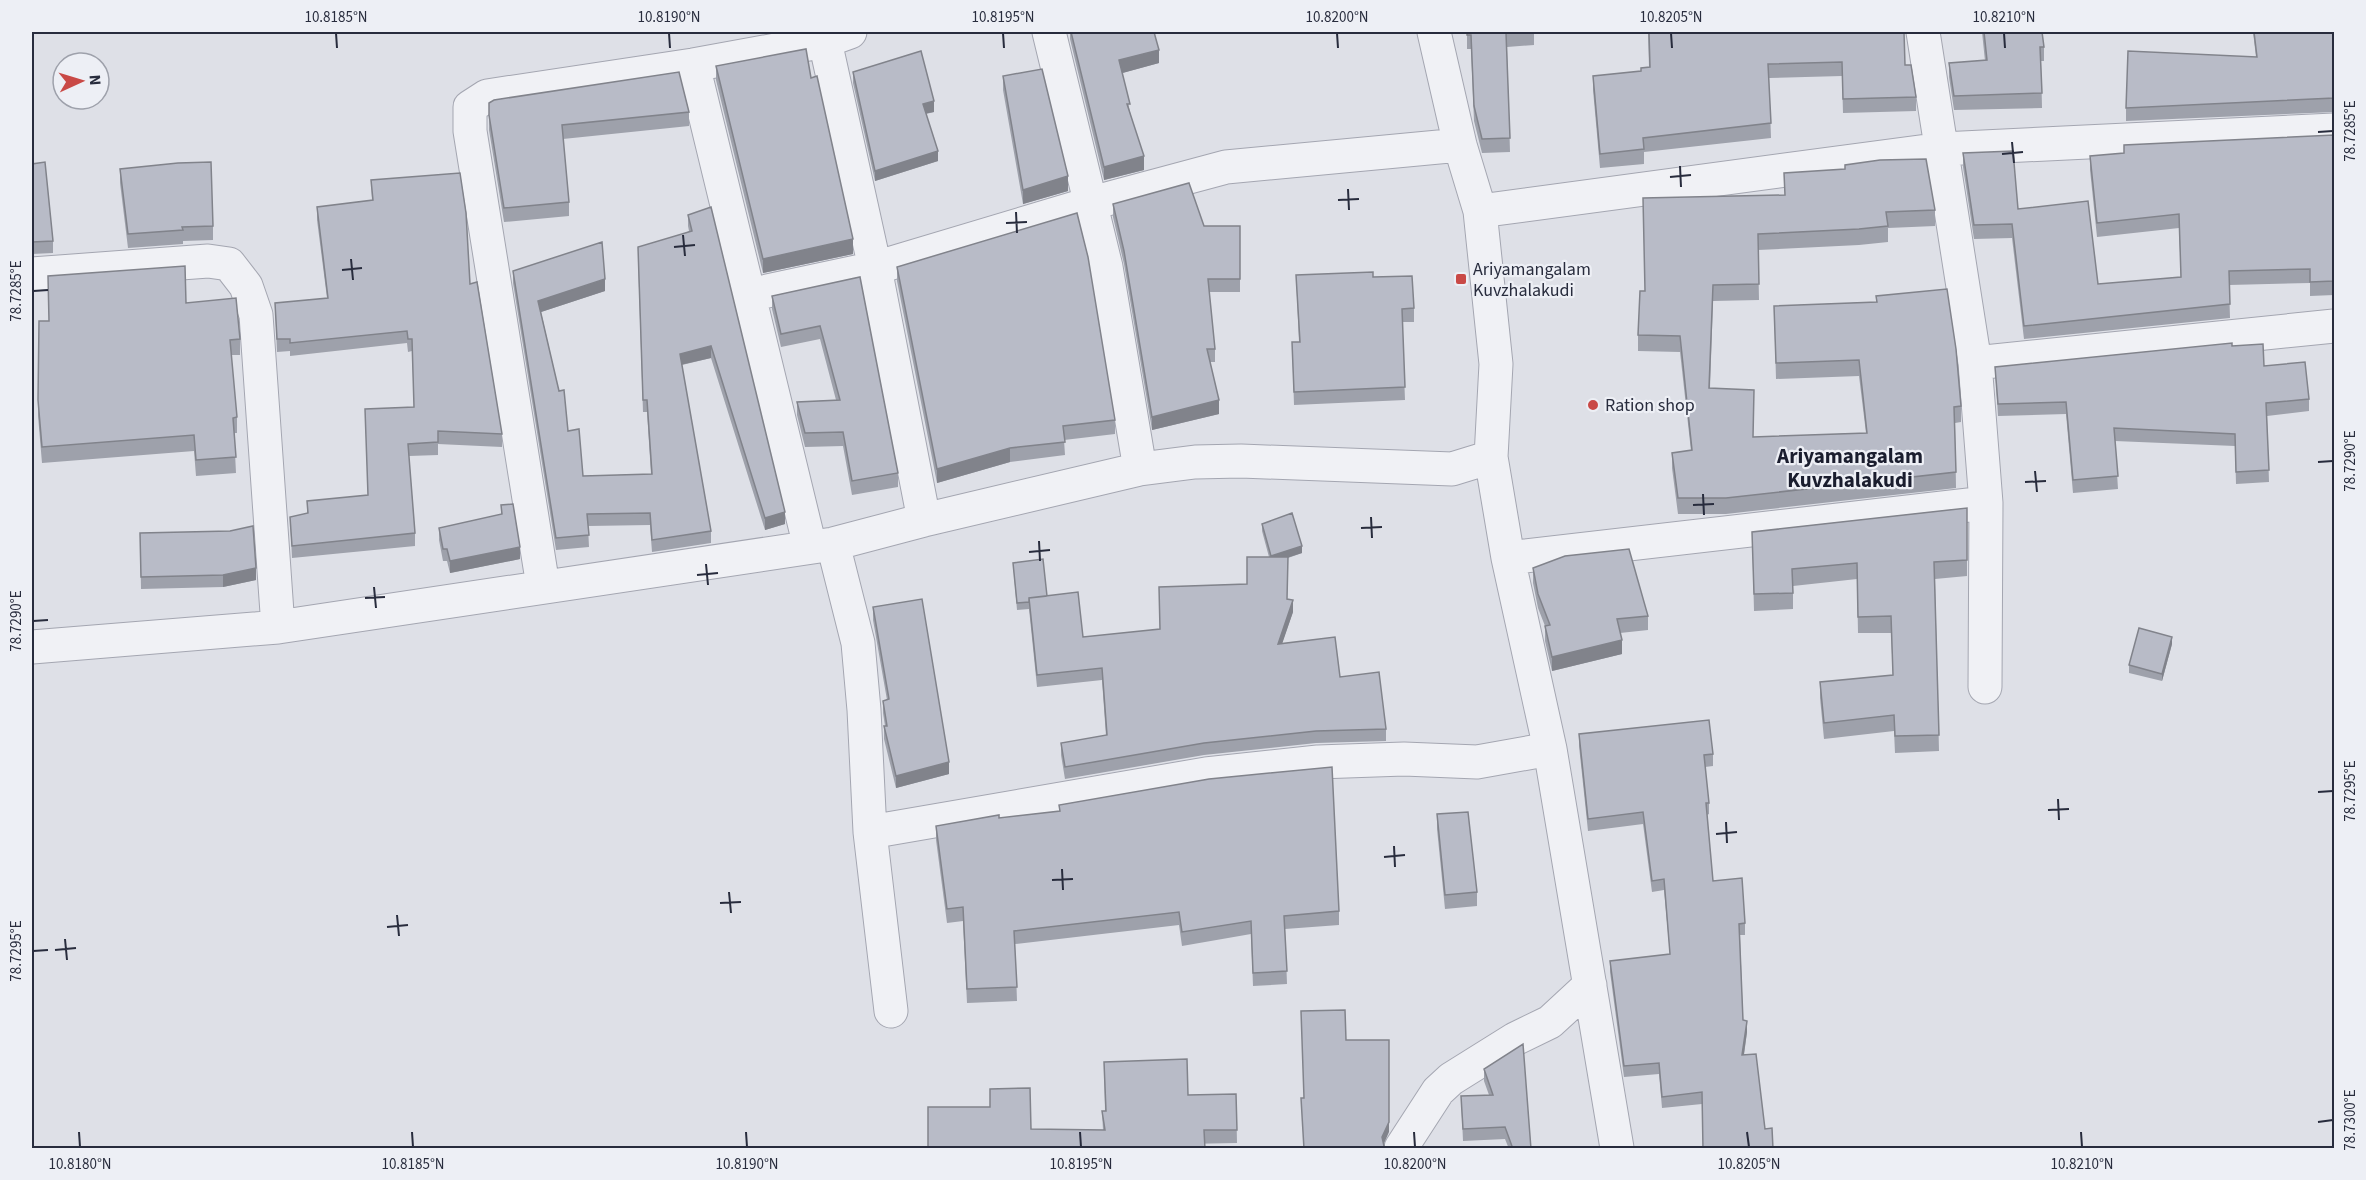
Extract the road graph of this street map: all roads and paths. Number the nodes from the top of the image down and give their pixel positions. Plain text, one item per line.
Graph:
1 (1049, 32) edge
2 (1434, 32) edge
3 (1923, 32) edge
4 (837, 36) edge
5 (693, 65) junction
6 (2334, 130) edge
7 (1460, 145) junction
8 (1942, 149) junction
9 (1092, 203) junction
10 (1480, 211) junction
11 (875, 268) junction
12 (32, 274) edge
13 (749, 295) junction
14 (2334, 326) edge
15 (1975, 363) junction
16 (1491, 457) junction
17 (1140, 469) junction
18 (1986, 503) junction
19 (924, 520) junction
20 (822, 545) junction
21 (1508, 558) junction
22 (543, 586) junction
23 (278, 627) junction
24 (32, 647) edge
25 (1985, 687) dead end
26 (1536, 751) junction
27 (870, 832) junction
28 (1590, 985) junction
29 (891, 1011) dead end
30 (1401, 1149) edge
31 (1617, 1149) edge

1 - 9 street
2 - 7 street
3 - 8 street
4 - 5 street
4 - 11 street
5 - 13 street
5 - 22 street
6 - 8 street
7 - 9 street
7 - 10 street
8 - 10 street
8 - 15 street
9 - 11 street
9 - 17 street
10 - 16 street
11 - 13 street
11 - 19 street
12 - 23 street
13 - 20 street
14 - 15 street
15 - 18 street
16 - 17 street
16 - 21 street
17 - 19 street
18 - 21 street
18 - 25 street
19 - 20 street
20 - 22 street
20 - 27 street
21 - 26 street
22 - 23 street
23 - 24 street
26 - 27 street
26 - 28 street
27 - 29 street
28 - 30 street
28 - 31 street

